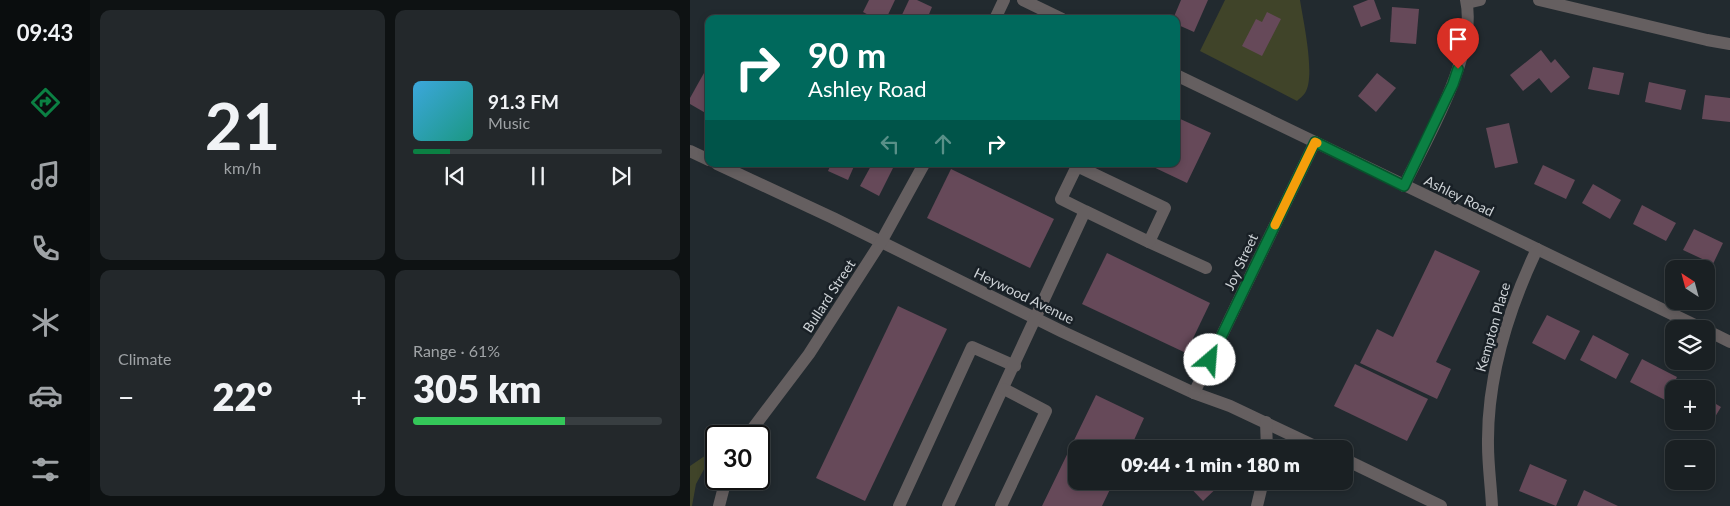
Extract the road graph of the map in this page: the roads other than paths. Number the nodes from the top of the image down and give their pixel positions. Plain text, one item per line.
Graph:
1 (1004, 0) edge
2 (1023, 0) edge
3 (1480, 0) edge
4 (1540, 0) edge
5 (1467, 2) edge
6 (997, 15) edge
7 (1054, 15) edge
8 (1730, 44) edge
9 (1180, 77) edge
10 (1315, 142) junction
11 (690, 151) edge
12 (705, 158) edge
13 (723, 167) edge
14 (922, 167) edge
15 (1077, 167) edge
16 (1079, 167) edge
17 (1404, 186) junction
18 (1085, 212) junction
19 (882, 242) junction
20 (1149, 242) junction
21 (1537, 249) junction
22 (1206, 268) dead end
23 (1036, 318) junction
24 (1686, 320) edge
25 (1715, 334) edge
26 (1730, 342) edge
27 (1015, 366) junction
28 (1004, 389) junction
29 (1194, 393) junction
30 (1266, 422) junction
31 (755, 425) edge
32 (1267, 440) edge
33 (1303, 440) edge
34 (1353, 463) edge
35 (723, 490) edge
36 (1261, 490) edge
37 (719, 506) edge
38 (899, 506) edge
39 (948, 506) edge
40 (1001, 506) edge
41 (1257, 506) edge
42 (1441, 506) edge
43 (1492, 506) edge

1 - 6 street
2 - 7 street
3 - 5 street
4 - 8 street
5 - 17 street
9 - 10 street, Ashley Road
10 - 17 street, Ashley Road
10 - 29 street, Joy Street
11 - 12 street
13 - 19 street, Heywood Avenue
14 - 19 street, Bullard Street
15 - 18 street
16 - 20 street
17 - 21 street, Ashley Road
18 - 20 street
18 - 23 street
19 - 23 street, Heywood Avenue
19 - 31 street, Bullard Street
20 - 22 street
21 - 24 street, Ashley Road
21 - 43 street, Kempton Place
23 - 27 street
23 - 29 street, Heywood Avenue
25 - 26 street, Ashley Road
27 - 28 street
27 - 38 street
28 - 39 street
28 - 40 street
29 - 30 street, Heywood Avenue
30 - 32 street
30 - 33 street, Heywood Avenue
34 - 42 street
35 - 37 street
36 - 41 street

